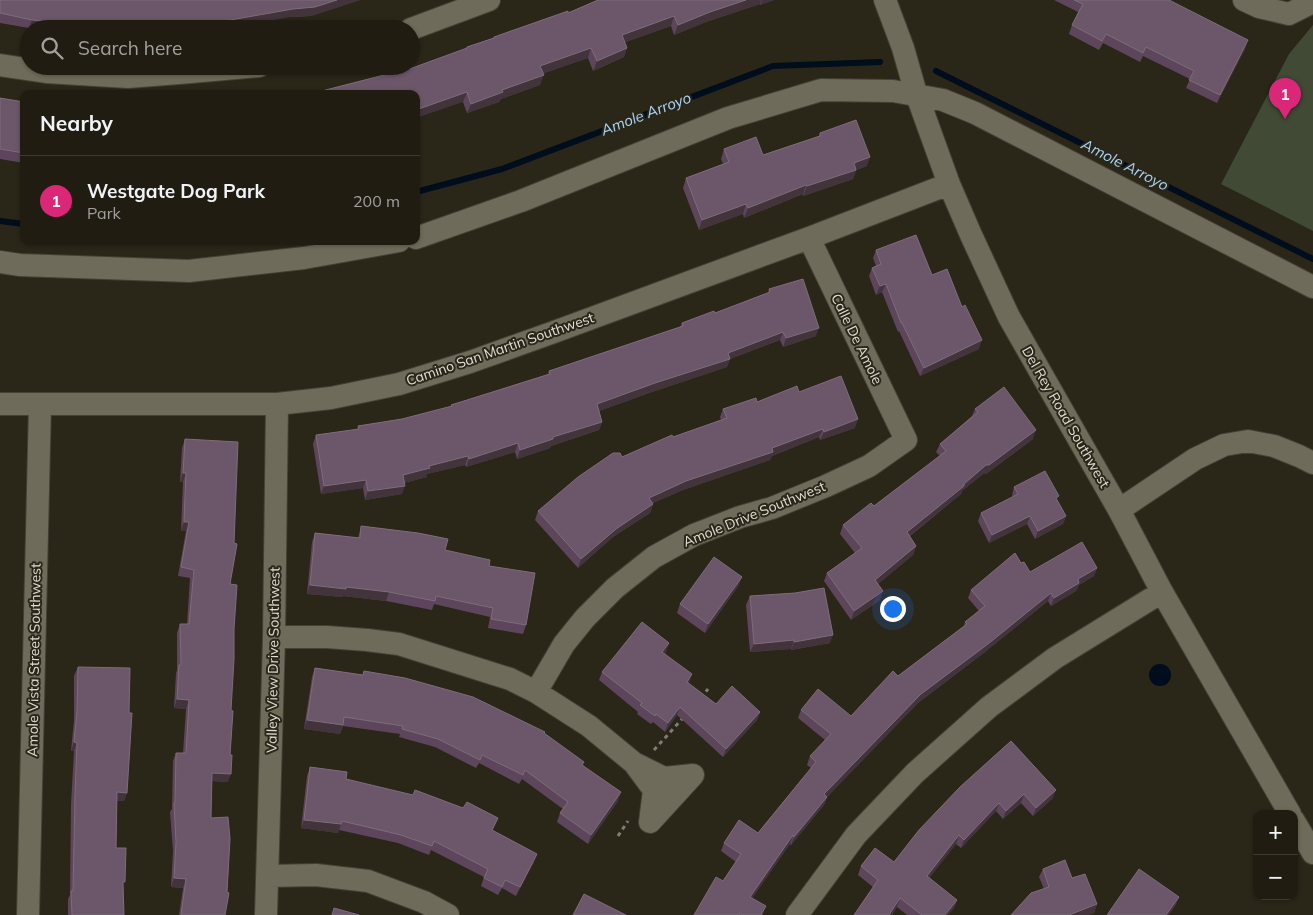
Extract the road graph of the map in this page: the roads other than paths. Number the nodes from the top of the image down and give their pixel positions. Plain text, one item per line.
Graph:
1 (489, 0) edge
2 (885, 0) edge
3 (1244, 0) edge
4 (1313, 2) edge
5 (420, 26) edge
6 (0, 65) edge
7 (20, 68) edge
8 (108, 75) edge
9 (144, 75) edge
10 (916, 92) junction
11 (949, 184) junction
12 (420, 237) edge
13 (809, 238) junction
14 (377, 245) edge
15 (0, 262) edge
16 (1313, 287) edge
17 (0, 404) edge
18 (40, 404) junction
19 (277, 404) junction
20 (906, 440) joint
21 (1313, 463) edge
22 (1119, 510) junction
23 (1162, 592) junction
24 (274, 637) junction
25 (536, 692) junction
26 (643, 758) road end
27 (1288, 810) edge
28 (1298, 828) edge
29 (1313, 853) edge
30 (268, 876) junction
31 (28, 915) edge
32 (266, 915) edge
33 (448, 915) edge
34 (797, 915) edge

1 - 5 street
2 - 10 street, Del Rey Road Southwest
3 - 4 street
6 - 7 street
8 - 9 street
10 - 11 street, Del Rey Road Southwest
10 - 12 street
10 - 16 street
11 - 13 street, Camino San Martin Southwest
11 - 22 street, Del Rey Road Southwest
13 - 19 street, Camino San Martin Southwest
13 - 20 street, Calle De Amole
14 - 15 street
17 - 18 street, Camino San Martin Southwest
18 - 19 street, Camino San Martin Southwest
18 - 31 street, Amole Vista Street Southwest
19 - 24 street, Valley View Drive Southwest
20 - 25 street, Amole Drive Southwest
21 - 22 street
22 - 23 street, Del Rey Road Southwest
23 - 27 street, Del Rey Road Southwest
23 - 34 street
24 - 25 street
24 - 30 street, Valley View Drive Southwest
25 - 26 street
28 - 29 street
30 - 32 street, Valley View Drive Southwest
30 - 33 street

